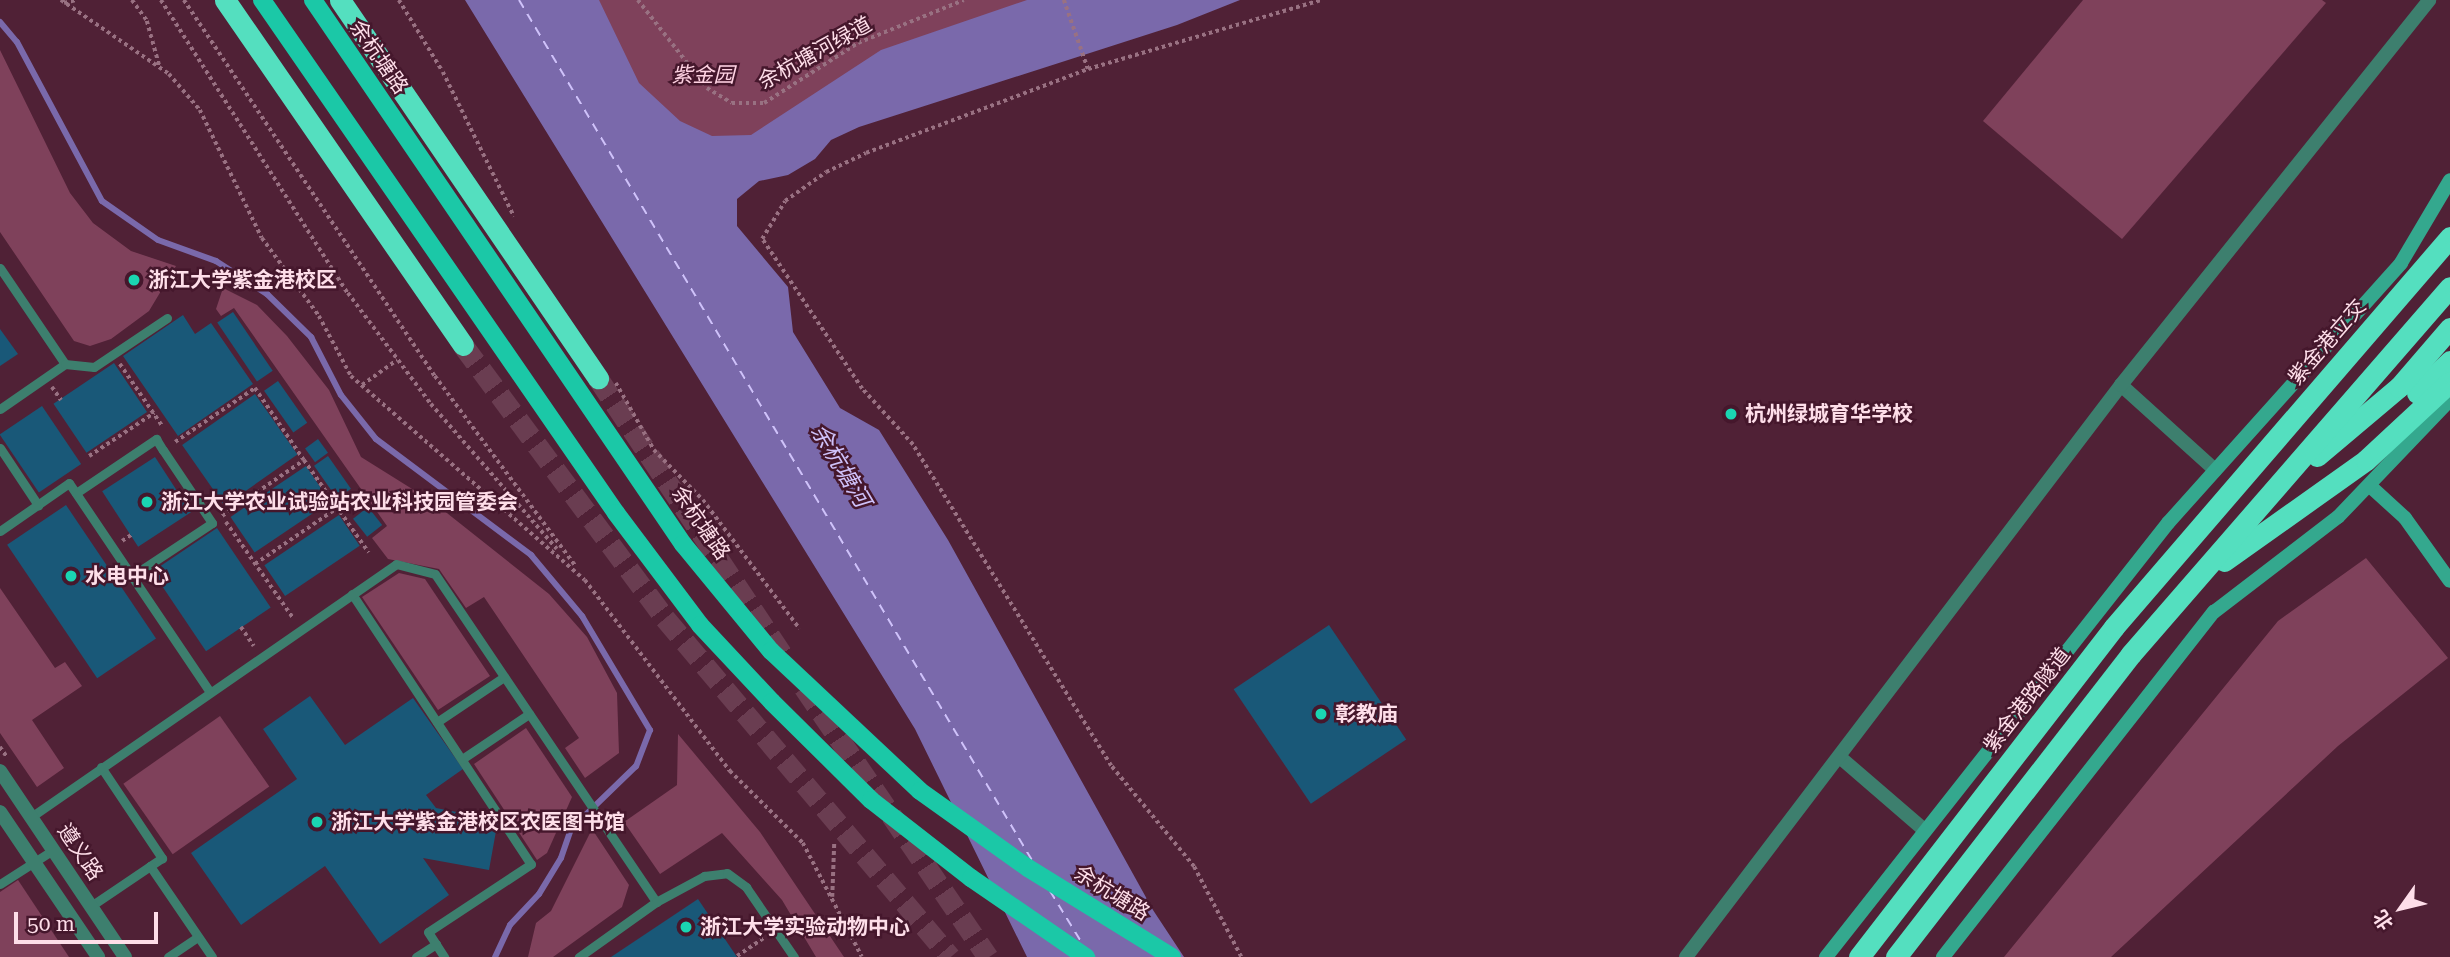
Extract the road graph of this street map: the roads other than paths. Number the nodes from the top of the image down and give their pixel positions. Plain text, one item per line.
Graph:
1 (225, 0) edge
2 (262, 0) edge
3 (313, 0) edge
4 (340, 0) edge
5 (2429, 0) edge
6 (2450, 180) edge
7 (2450, 230) edge
8 (2450, 237) edge
9 (2434, 255) junction
10 (0, 268) edge
11 (2450, 287) edge
12 (167, 318) dead end
13 (2450, 328) edge
14 (463, 345) tunnel mouth
15 (2450, 361) edge
16 (65, 364) junction
17 (606, 378) tunnel mouth
18 (2450, 382) edge
19 (2121, 385) junction
20 (2450, 400) edge
21 (0, 409) edge
22 (0, 448) edge
23 (2215, 470) junction
24 (2242, 479) joint
25 (2324, 486) junction
26 (2370, 486) junction
27 (76, 493) junction
28 (2265, 500) junction
29 (38, 505) junction
30 (0, 531) edge
31 (132, 576) junction
32 (2450, 581) edge
33 (2189, 587) junction
34 (352, 594) junction
35 (504, 677) junction
36 (210, 692) junction
37 (529, 713) junction
38 (437, 722) junction
39 (462, 759) junction
40 (1842, 759) junction
41 (101, 767) junction
42 (0, 771) edge
43 (0, 812) edge
44 (31, 817) junction
45 (1923, 829) junction
46 (53, 850) junction
47 (34, 862) junction
48 (150, 866) junction
49 (0, 884) edge
50 (656, 902) junction
51 (91, 906) junction
52 (198, 937) junction
53 (436, 944) junction
54 (98, 957) edge
55 (125, 957) edge
56 (168, 957) edge
57 (212, 957) edge
58 (416, 957) edge
59 (444, 957) edge
60 (579, 957) edge
61 (794, 957) edge
62 (1086, 957) edge
63 (1172, 957) edge
64 (1686, 957) edge
65 (1826, 957) edge
66 (1859, 957) edge
67 (1896, 957) edge
68 (1943, 957) edge

1 - 14 highway
2 - 62 main road, bridge
3 - 63 main road, 余杭塘路, bridge
4 - 17 highway
5 - 19 street
6 - 23 main road
7 - 9 highway
8 - 9 highway, 紫金港立交
9 - 24 highway, 紫金港立交
10 - 16 lane
11 - 28 highway
12 - 16 lane
13 - 28 highway
15 - 25 highway
16 - 21 lane
18 - 25 highway
19 - 23 street
19 - 40 street
20 - 26 main road
22 - 29 lane
23 - 45 main road
24 - 66 highway, 紫金港路隧道
25 - 33 highway
26 - 32 main road
26 - 68 main road
27 - 29 lane
27 - 31 lane
27 - 31 lane
28 - 33 highway
29 - 30 lane
31 - 36 lane
33 - 67 highway
34 - 35 lane
34 - 36 lane
34 - 38 lane
35 - 37 lane
35 - 38 lane
36 - 41 lane
37 - 39 lane
37 - 50 lane
38 - 39 lane
39 - 53 lane
40 - 45 street
40 - 64 street
41 - 44 lane
41 - 48 lane
42 - 44 street, 遵义路
43 - 47 street, 遵义路
44 - 46 street, 遵义路
45 - 65 main road
46 - 47 lane
46 - 51 street, 遵义路
47 - 49 lane
47 - 54 street, 遵义路
48 - 51 lane
48 - 52 lane
50 - 60 lane
50 - 61 lane
51 - 55 street, 遵义路
52 - 56 lane
52 - 57 lane
53 - 58 lane
53 - 59 lane

